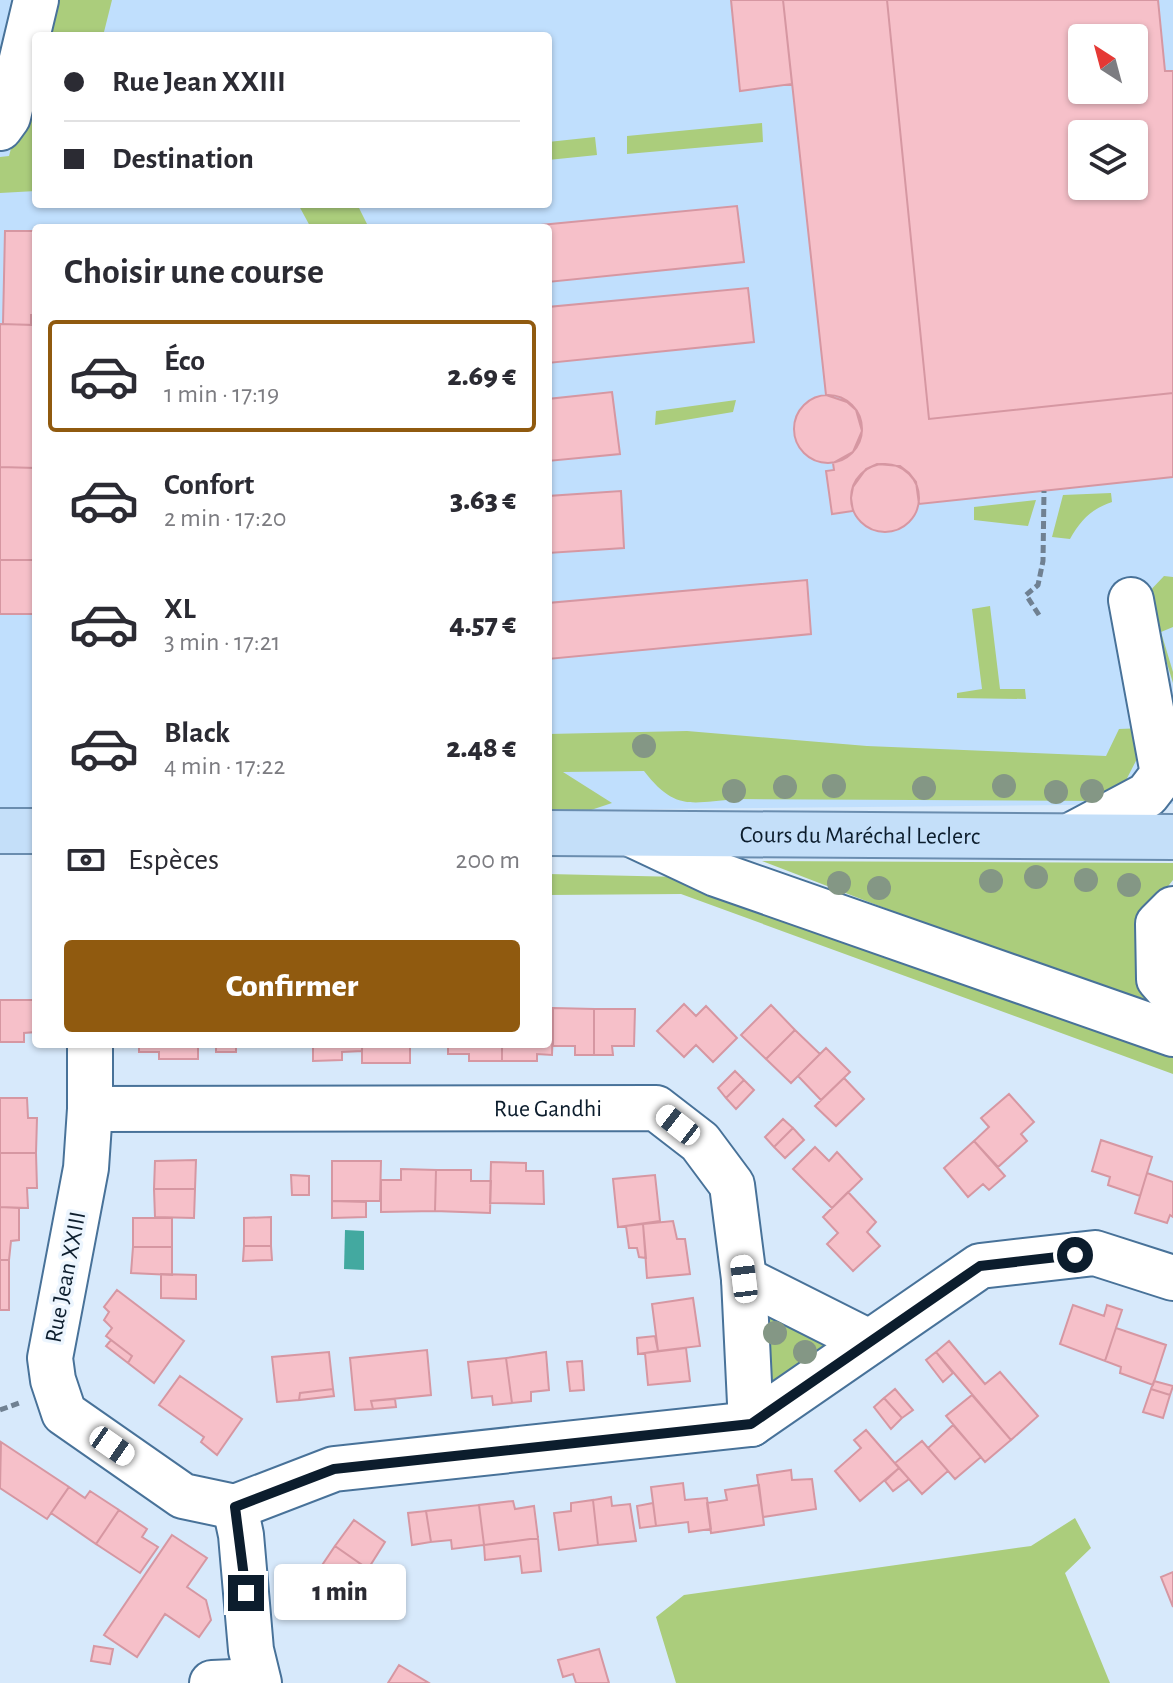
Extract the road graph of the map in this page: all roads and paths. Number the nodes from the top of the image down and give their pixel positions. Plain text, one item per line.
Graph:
1 (23, 8) edge
2 (0, 128) edge
3 (1044, 491) dead end
4 (1131, 600) dead end
5 (1039, 615) dead end
6 (1149, 691) junction
7 (1173, 736) edge
8 (0, 831) edge
9 (32, 831) edge
10 (552, 833) edge
11 (631, 834) junction
12 (1070, 836) junction
13 (1173, 837) edge
14 (1173, 909) edge
15 (1173, 995) edge
16 (1173, 1034) edge
17 (90, 1048) edge
18 (90, 1109) junction
19 (1173, 1278) edge
20 (744, 1279) junction
21 (869, 1342) junction
22 (751, 1424) junction
23 (235, 1507) junction
24 (258, 1682) edge
25 (212, 1683) edge

1 - 2 street
3 - 5 path
4 - 6 street
6 - 7 street
6 - 12 street
8 - 9 main road
10 - 11 main road, Cours du Maréchal Leclerc
11 - 12 main road, Cours du Maréchal Leclerc
11 - 16 street
12 - 13 main road, Cours du Maréchal Leclerc
14 - 15 street
17 - 18 street, Rue Jean XXIII
18 - 20 street, Rue Gandhi
18 - 23 street, Rue Jean XXIII
19 - 21 street
20 - 21 street
20 - 22 street, Rue Gandhi
21 - 22 street
22 - 23 street
23 - 24 street
24 - 25 street

